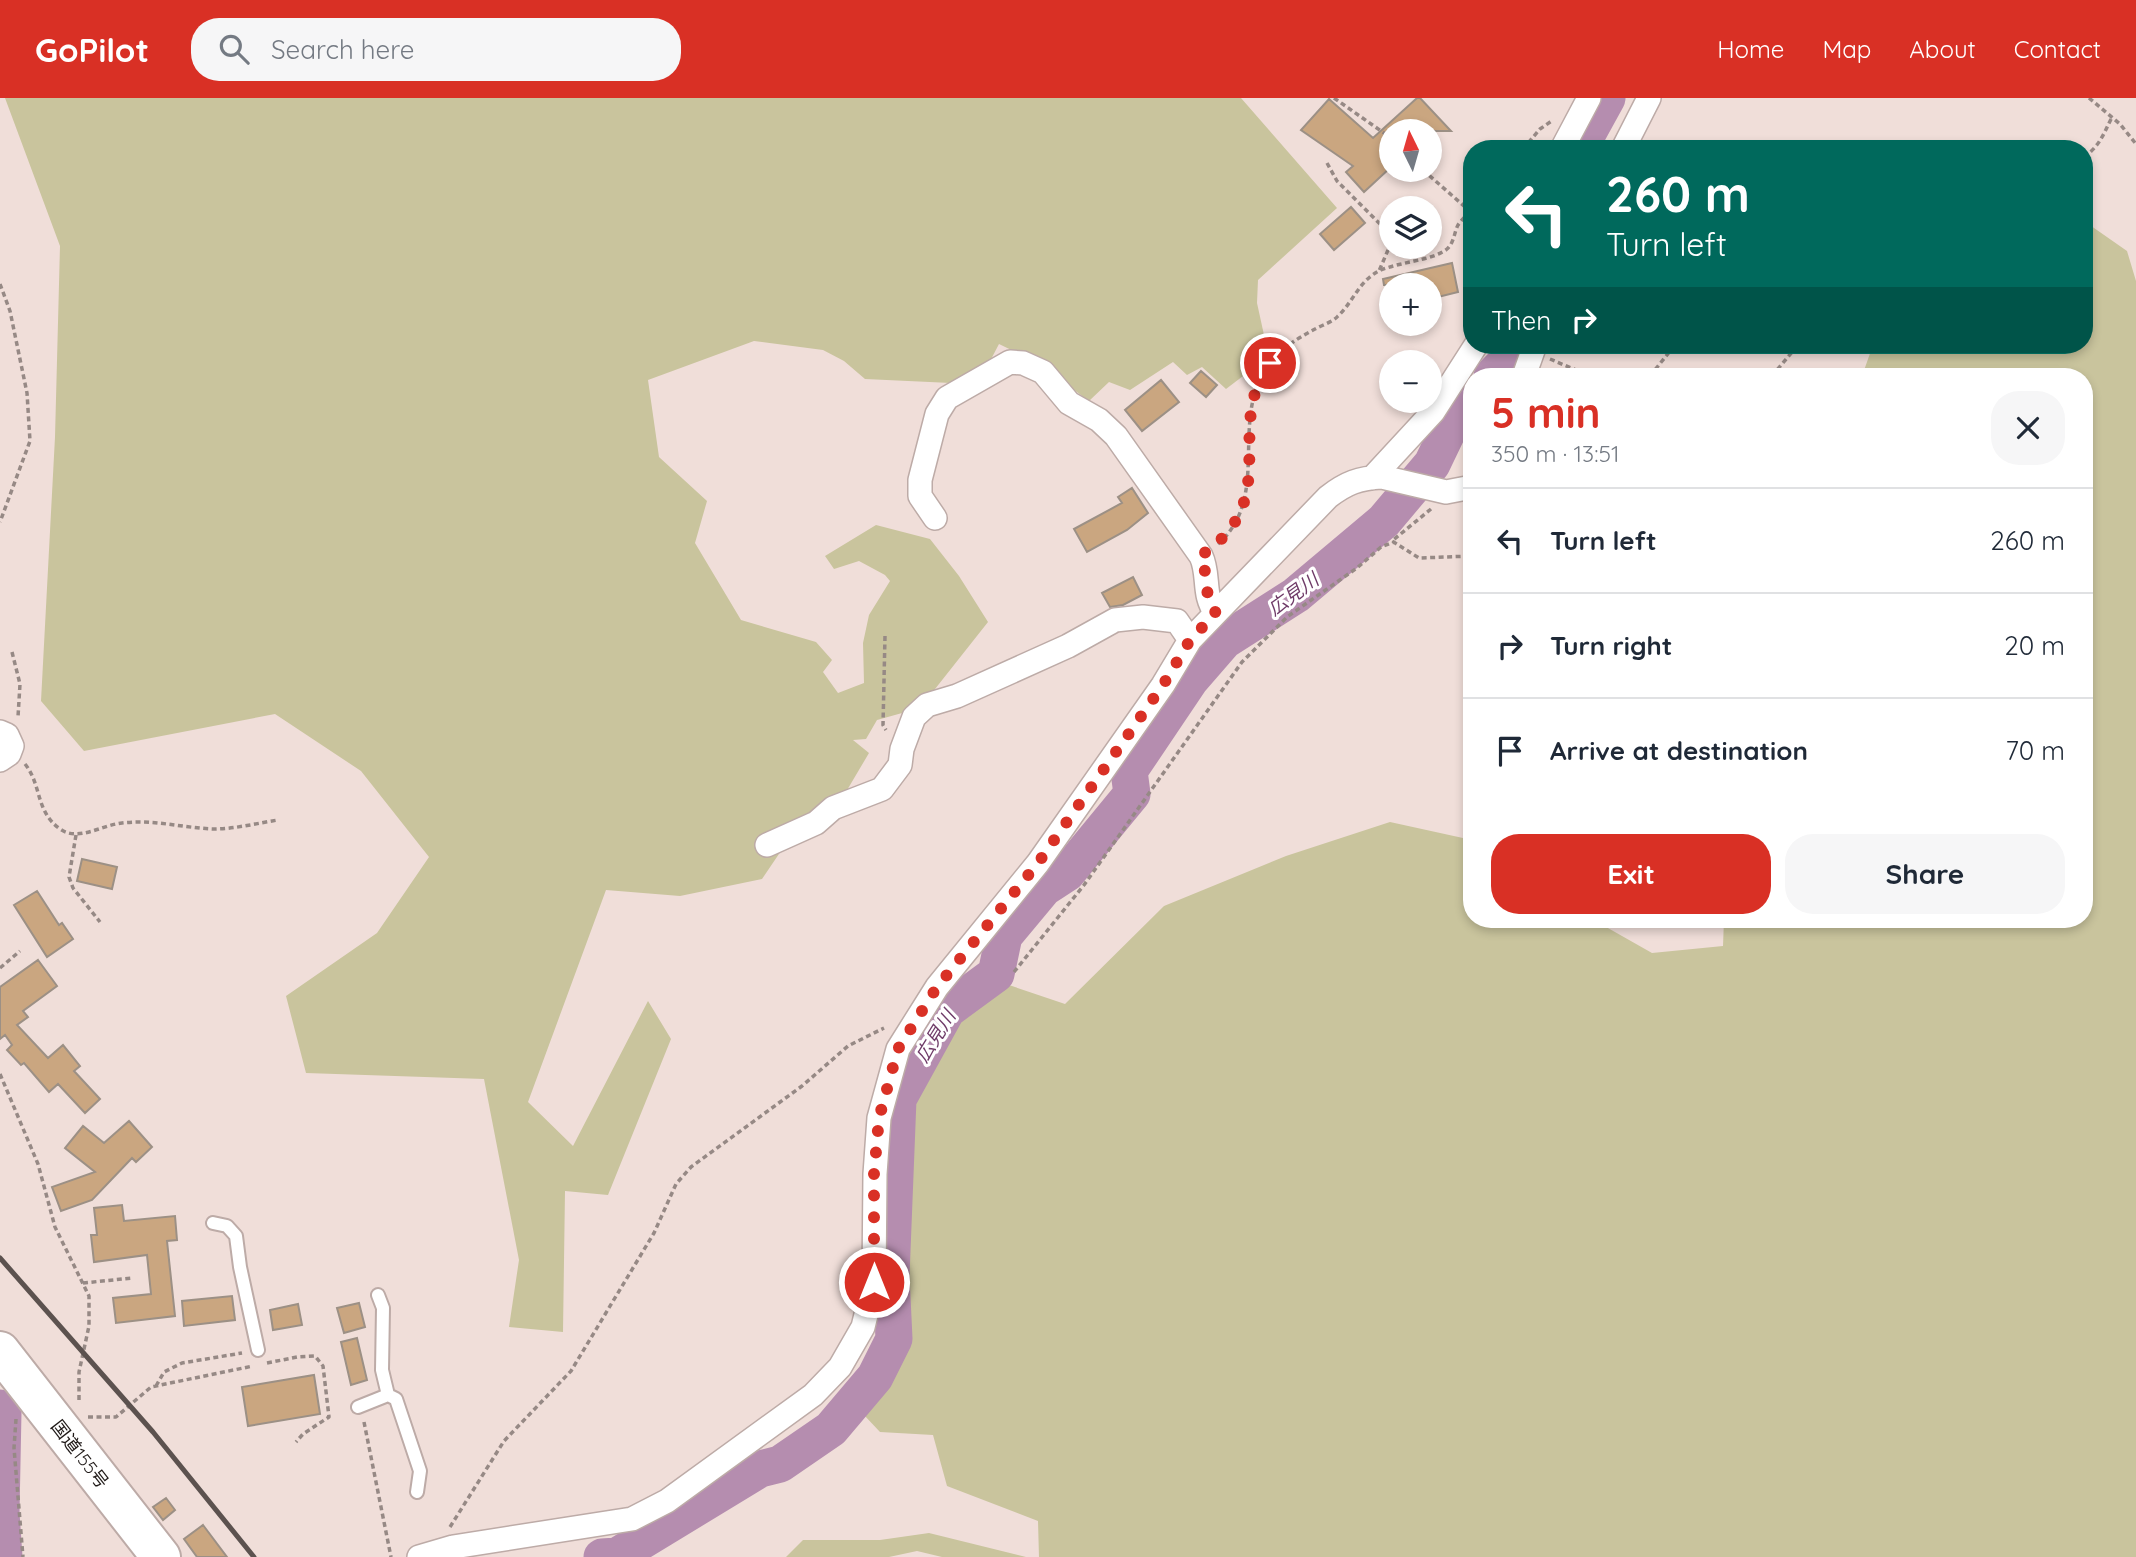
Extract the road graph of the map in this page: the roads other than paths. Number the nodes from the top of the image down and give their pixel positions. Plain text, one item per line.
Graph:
1 (1589, 98) edge
2 (1649, 98) edge
3 (1567, 140) edge
4 (1628, 140) edge
5 (1470, 354) edge
6 (1377, 477) junction
7 (1463, 488) edge
8 (935, 518) dead end
9 (1216, 613) junction
10 (1190, 640) junction
11 (766, 845) dead end
12 (213, 1223) dead end
13 (377, 1294) dead end
14 (258, 1350) road end
15 (9, 1363) edge
16 (388, 1395) junction
17 (358, 1407) road end
18 (417, 1492) dead end
19 (429, 1554) edge
20 (161, 1557) edge

1 - 3 street
2 - 4 street
5 - 6 street
6 - 7 street
6 - 9 street
8 - 9 street
9 - 10 street
10 - 11 street
10 - 19 street
12 - 14 lane
13 - 16 lane
15 - 20 highway, 国道155号
16 - 17 lane
16 - 18 lane

